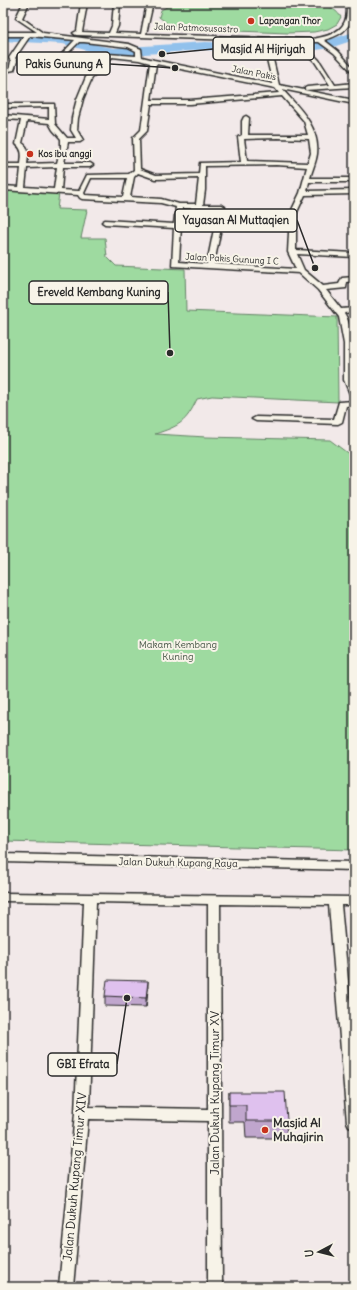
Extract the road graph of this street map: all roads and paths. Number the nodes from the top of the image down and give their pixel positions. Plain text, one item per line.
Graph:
1 (26, 3) edge
2 (84, 3) edge
3 (117, 3) edge
4 (150, 3) edge
5 (352, 6) edge
6 (40, 33) junction
7 (79, 33) junction
8 (3, 34) edge
9 (111, 34) junction
10 (27, 36) junction
11 (143, 36) junction
12 (274, 40) junction
13 (320, 40) junction
14 (78, 42) junction
15 (305, 46) junction
16 (139, 54) junction
17 (59, 60) dead end
18 (153, 62) junction
19 (11, 70) dead end
20 (354, 72) edge
21 (354, 84) edge
22 (276, 86) junction
23 (334, 86) junction
24 (296, 90) junction
25 (284, 94) junction
26 (147, 102) junction
27 (354, 102) edge
28 (5, 106) edge
29 (3, 116) edge
30 (246, 118) dead end
31 (24, 119) junction
32 (52, 121) junction
33 (245, 137) junction
34 (312, 137) junction
35 (65, 140) junction
36 (244, 163) junction
37 (90, 165) dead end
38 (3, 166) edge
39 (60, 166) junction
40 (310, 166) junction
41 (24, 167) junction
42 (137, 170) junction
43 (131, 176) junction
44 (202, 176) junction
45 (306, 180) junction
46 (354, 180) edge
47 (3, 188) edge
48 (22, 189) junction
49 (57, 191) junction
50 (354, 192) edge
51 (303, 193) junction
52 (82, 195) junction
53 (126, 199) junction
54 (179, 206) junction
55 (199, 207) junction
56 (105, 222) dead end
57 (177, 226) junction
58 (292, 252) junction
59 (354, 255) edge
60 (210, 266) junction
61 (301, 271) junction
62 (354, 279) edge
63 (321, 288) junction
64 (354, 310) edge
65 (340, 311) junction
66 (351, 354) edge
67 (351, 382) edge
68 (354, 394) edge
69 (354, 403) edge
70 (256, 419) dead end
71 (3, 858) edge
72 (354, 866) edge
73 (3, 897) edge
74 (90, 899) junction
75 (214, 900) junction
76 (335, 901) junction
77 (354, 901) edge
78 (82, 1113) junction
79 (215, 1115) junction
80 (354, 1122) edge
81 (66, 1287) edge
82 (215, 1287) edge

1 - 6 street
2 - 7 street
3 - 9 street
4 - 11 street
5 - 13 street, Jalan Patmosusastro
6 - 7 street, Jalan Patmosusastro
6 - 10 street
6 - 14 street, Jalan Pakis
7 - 9 street, Jalan Patmosusastro
8 - 10 street
9 - 11 street, Jalan Patmosusastro
10 - 19 street
11 - 12 street, Jalan Patmosusastro
12 - 15 street, Jalan Patmosusastro
12 - 22 street
13 - 15 street, Jalan Patmosusastro
13 - 20 street
14 - 16 street, Jalan Pakis
14 - 17 street
15 - 23 street
16 - 18 street, Jalan Pakis
16 - 35 street
18 - 22 street, Jalan Pakis
18 - 26 street
21 - 23 street
22 - 24 street, Jalan Pakis
22 - 25 street
23 - 24 street
24 - 27 street, Jalan Pakis
25 - 26 street
25 - 34 street
26 - 42 street
28 - 29 street
28 - 32 street
29 - 31 street
30 - 33 street
31 - 32 street
31 - 41 street
32 - 35 street
33 - 34 street
33 - 36 street
34 - 40 street
35 - 39 street
36 - 40 street
36 - 44 street
37 - 39 street
38 - 41 street
39 - 41 street
39 - 49 street
40 - 45 street
41 - 48 street
42 - 43 street
42 - 44 street
43 - 52 street
43 - 53 street
44 - 55 street
45 - 46 street
45 - 51 street
47 - 48 street
48 - 49 street
49 - 52 street
50 - 51 street
51 - 58 street
52 - 53 street
53 - 54 street
54 - 55 street
54 - 57 street, Jalan Pakis Gunung I C
55 - 60 street
56 - 57 street
57 - 60 street, Jalan Pakis Gunung I C
58 - 59 street
58 - 61 street
60 - 61 street, Jalan Pakis Gunung I C
61 - 63 street
62 - 63 street
63 - 65 street
64 - 65 street
65 - 66 street
66 - 67 street
67 - 68 street
69 - 70 street
71 - 72 street, Jalan Dukuh Kupang Raya
73 - 74 street
74 - 75 street
74 - 78 street, Jalan Dukuh Kupang Timur XIV
75 - 76 street
75 - 79 street, Jalan Dukuh Kupang Timur XV
76 - 77 street
76 - 80 street
78 - 79 street
78 - 81 street, Jalan Dukuh Kupang Timur XIV
79 - 82 street, Jalan Dukuh Kupang Timur XV

